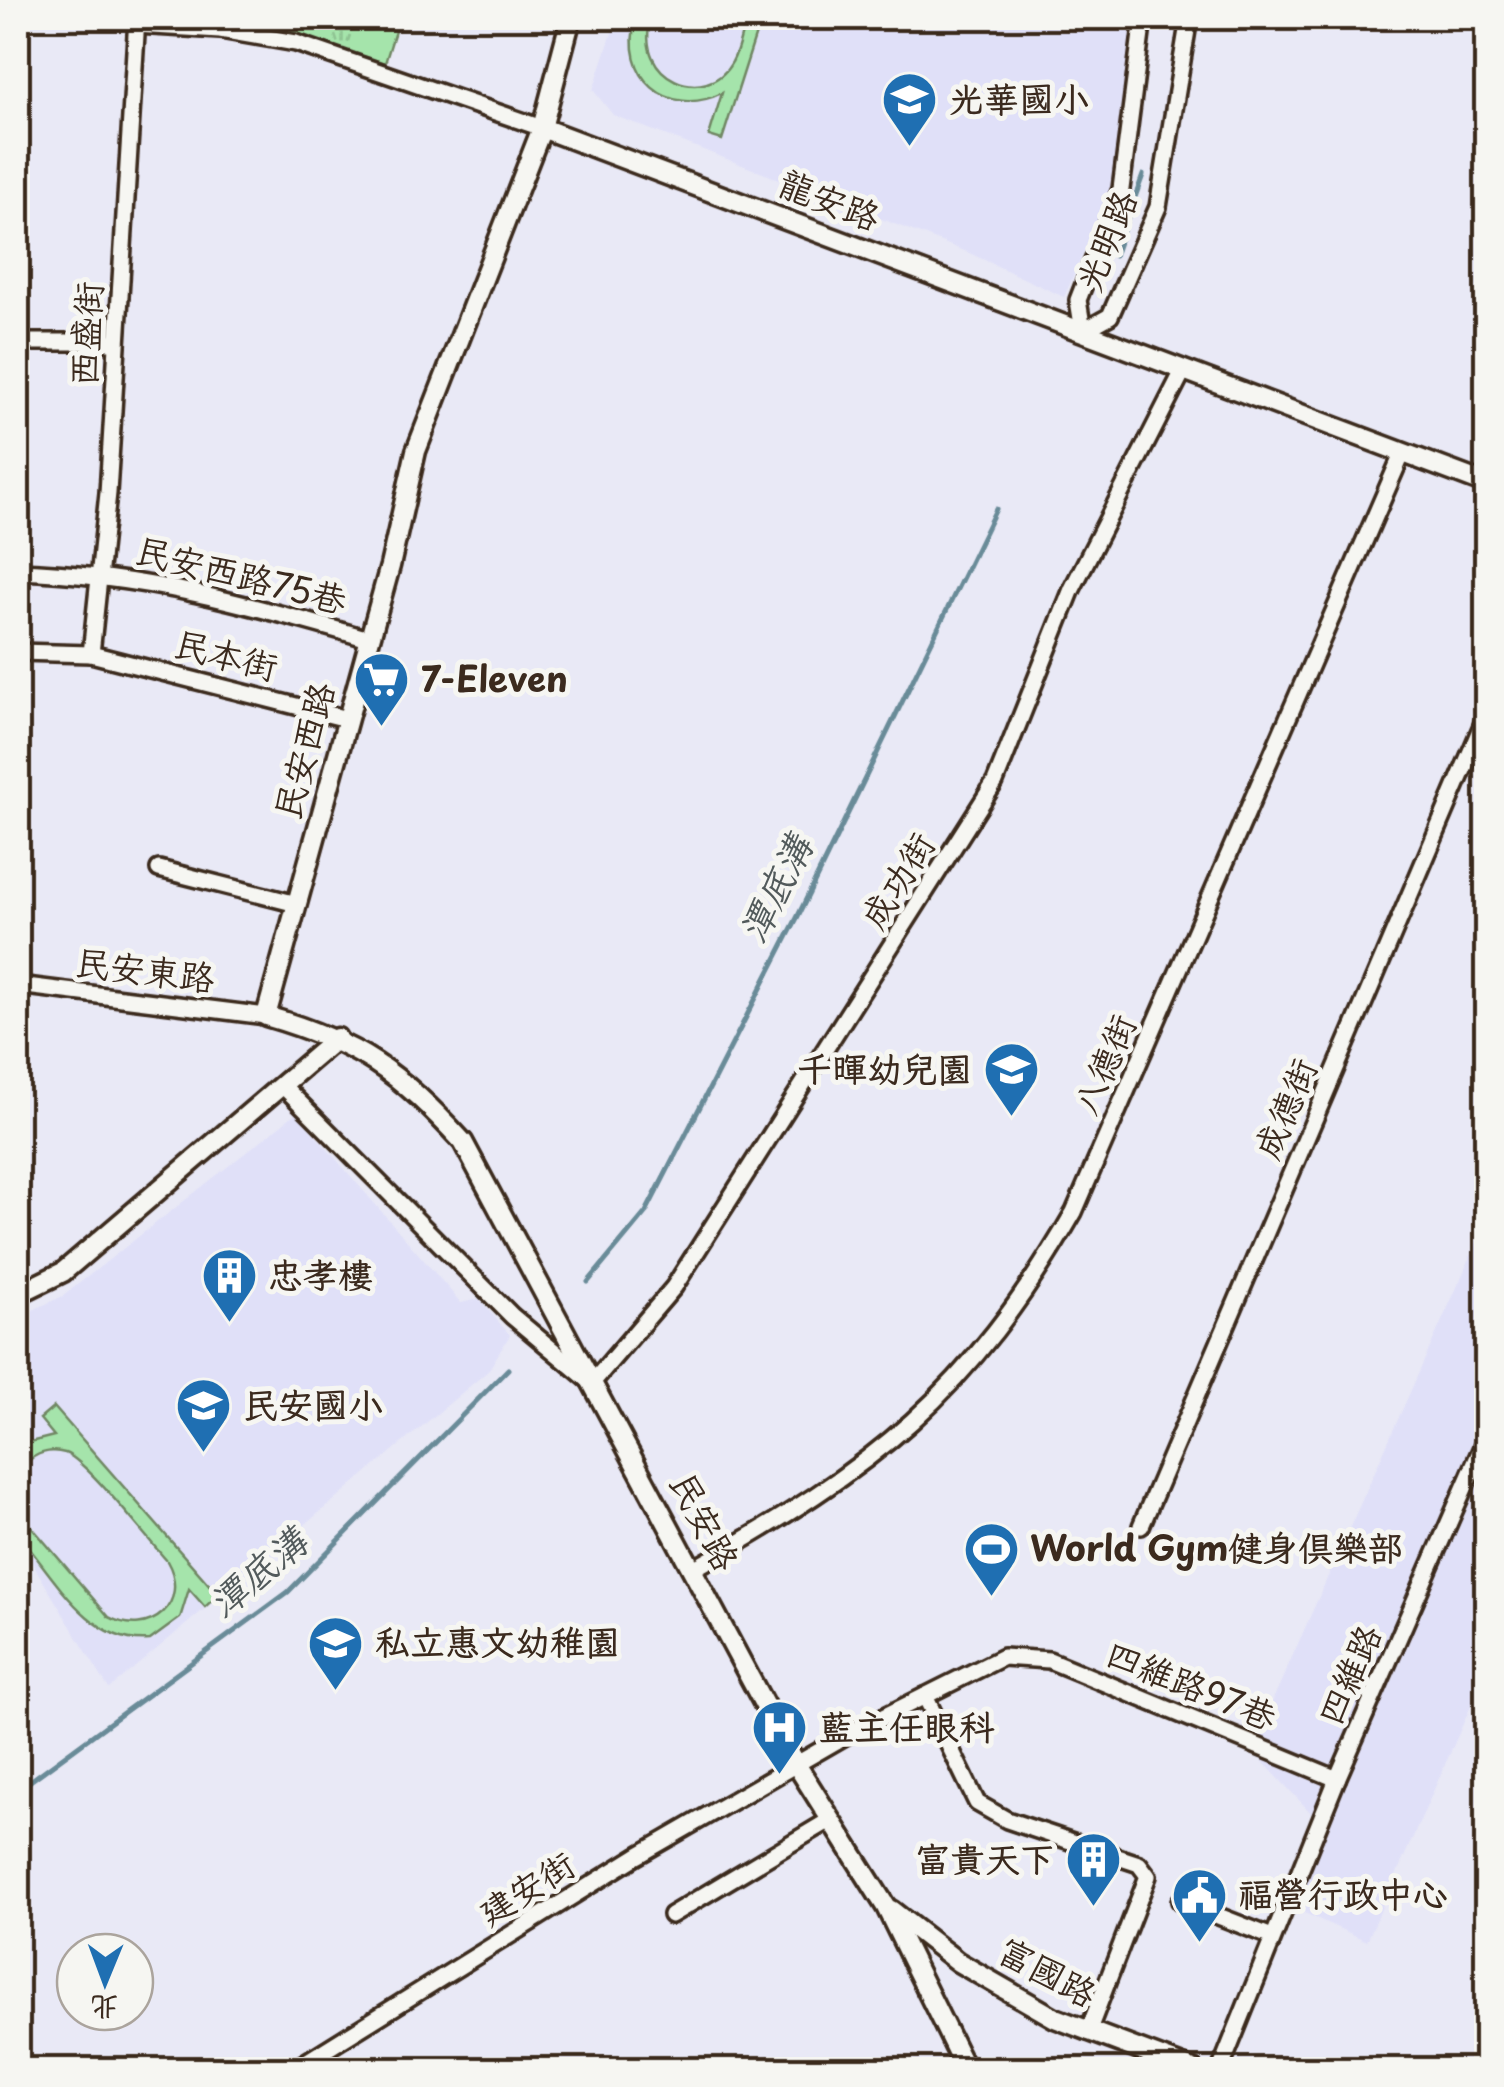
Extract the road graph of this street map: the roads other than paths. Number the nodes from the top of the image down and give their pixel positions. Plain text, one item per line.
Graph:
1 (571, 18) edge
2 (1143, 18) edge
3 (1189, 18) edge
4 (137, 21) edge
5 (542, 128) junction
6 (1082, 332) junction
7 (18, 342) edge
8 (116, 342) junction
9 (1184, 370) junction
10 (1403, 452) junction
11 (1486, 484) edge
12 (18, 571) edge
13 (100, 574) junction
14 (369, 639) junction
15 (18, 652) edge
16 (91, 654) junction
17 (1486, 716) edge
18 (347, 719) junction
19 (159, 869) dead end
20 (297, 904) junction
21 (18, 985) edge
22 (266, 1016) junction
23 (337, 1038) junction
24 (282, 1085) junction
25 (18, 1294) edge
26 (592, 1383) junction
27 (1486, 1438) edge
28 (1141, 1526) dead end
29 (693, 1569) junction
30 (926, 1696) junction
31 (796, 1764) junction
32 (1338, 1779) junction
33 (830, 1820) junction
34 (1180, 1901) dead end
35 (886, 1907) junction
36 (671, 1916) dead end
37 (1272, 1937) junction
38 (1088, 2032) junction
39 (293, 2070) edge
40 (966, 2070) edge
41 (1193, 2070) edge
42 (1220, 2070) edge

1 - 5 street, 民安西路
2 - 6 street, 光明路
3 - 6 street, 光明路
4 - 5 street, 龍安路
4 - 8 street, 西盛街
5 - 6 street, 龍安路
5 - 14 street, 民安西路
6 - 9 street, 龍安路
7 - 8 street
8 - 13 street, 西盛街
9 - 10 street, 龍安路
9 - 26 street, 成功街
10 - 11 street, 龍安路
10 - 29 street, 八德街
12 - 13 street, 民安西路75巷
13 - 14 street, 民安西路75巷
13 - 16 street, 西盛街
14 - 18 street, 民安西路
15 - 16 street, 民本街
16 - 18 street, 民本街
17 - 28 street, 成德街
18 - 20 street, 民安西路
19 - 20 street
20 - 22 street, 民安西路
21 - 22 street, 民安東路
22 - 23 street
23 - 24 street
23 - 26 street
24 - 25 street
24 - 26 street, 民安路
26 - 29 street, 民安路
27 - 32 street, 四維路
29 - 31 street, 民安路
30 - 31 street, 建安街
30 - 32 street, 四維路97巷
30 - 38 street
31 - 33 street, 民安路
31 - 39 street, 建安街
32 - 37 street, 四維路
33 - 35 street, 民安路
33 - 36 street
34 - 37 street
35 - 38 street, 富國路
35 - 40 street, 民安路
37 - 42 street, 四維路
38 - 41 street, 富國路

